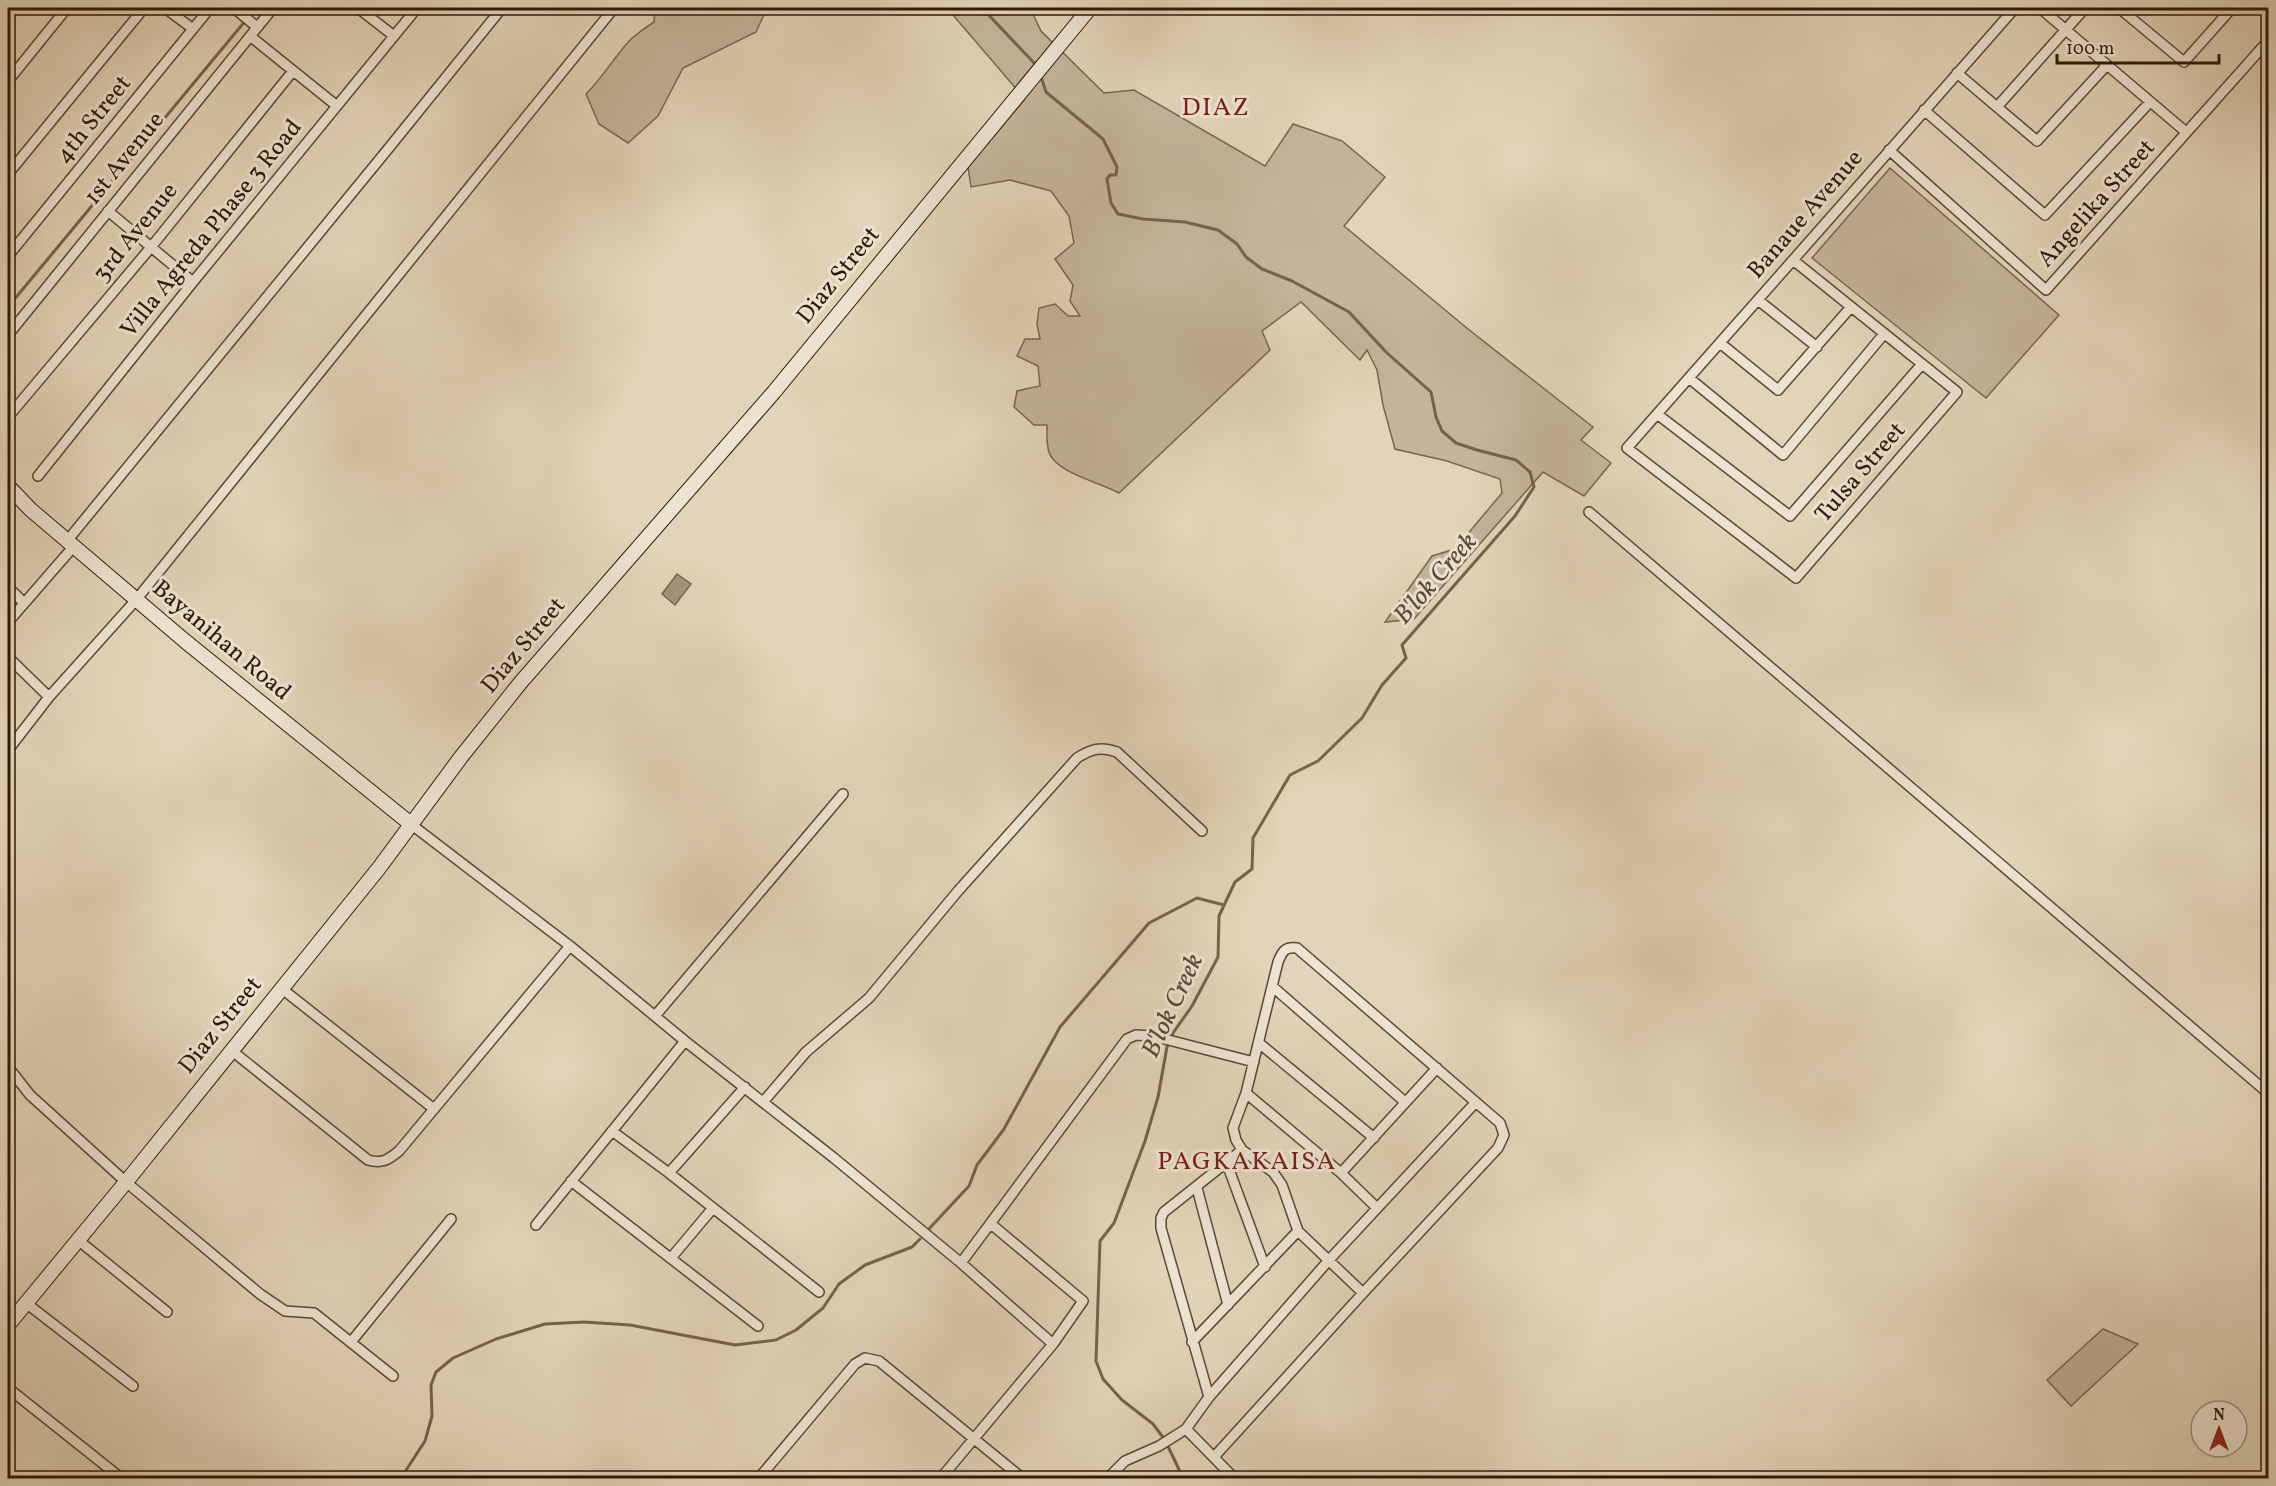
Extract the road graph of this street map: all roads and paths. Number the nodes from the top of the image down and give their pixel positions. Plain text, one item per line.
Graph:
1 (67, 8) edge
2 (144, 8) edge
3 (165, 8) edge
4 (210, 8) edge
5 (234, 8) edge
6 (273, 8) edge
7 (358, 8) edge
8 (417, 8) edge
9 (502, 8) edge
10 (614, 8) edge
11 (1089, 8) edge
12 (2015, 8) edge
13 (2040, 8) edge
14 (2085, 8) edge
15 (2119, 8) edge
16 (2232, 8) edge
17 (250, 21) junction
18 (193, 29) junction
19 (2066, 30) junction
20 (250, 36) junction
21 (394, 36) junction
22 (2268, 40) edge
23 (2107, 65) junction
24 (293, 71) junction
25 (1957, 73) junction
26 (8, 81) edge
27 (2150, 102) junction
28 (337, 106) junction
29 (1997, 107) junction
30 (1924, 110) junction
31 (2186, 132) junction
32 (1889, 150) junction
33 (8, 174) edge
34 (108, 210) junction
35 (152, 246) junction
36 (8, 256) edge
37 (1792, 260) junction
38 (193, 282) junction
39 (1758, 300) junction
40 (1851, 307) junction
41 (1884, 334) junction
42 (8, 335) edge
43 (1720, 343) junction
44 (1816, 346) junction
45 (1922, 364) junction
46 (1689, 378) junction
47 (1657, 414) junction
48 (8, 417) edge
49 (1627, 448) joint
50 (38, 476) dead end
51 (8, 486) edge
52 (1589, 512) dead end
53 (70, 544) junction
54 (8, 587) edge
55 (136, 600) junction
56 (24, 603) junction
57 (8, 622) edge
58 (8, 657) edge
59 (49, 697) junction
60 (8, 750) edge
61 (843, 794) dead end
62 (412, 825) junction
63 (1202, 831) dead end
64 (570, 946) junction
65 (1273, 987) junction
66 (281, 988) junction
67 (655, 1016) junction
68 (685, 1041) junction
69 (1259, 1042) junction
70 (231, 1050) junction
71 (1254, 1062) junction
72 (8, 1067) edge
73 (1437, 1068) junction
74 (745, 1088) junction
75 (1246, 1093) junction
76 (2268, 1093) edge
77 (763, 1102) junction
78 (1405, 1102) junction
79 (1476, 1102) junction
80 (435, 1109) junction
81 (612, 1131) junction
82 (1374, 1138) junction
83 (1242, 1150) junction
84 (1227, 1164) junction
85 (669, 1173) junction
86 (1341, 1173) junction
87 (571, 1181) junction
88 (126, 1182) junction
89 (1197, 1188) junction
90 (713, 1208) junction
91 (1377, 1208) junction
92 (451, 1219) dead end
93 (992, 1224) junction
94 (536, 1225) dead end
95 (1298, 1231) junction
96 (78, 1240) junction
97 (671, 1258) junction
98 (1329, 1260) junction
99 (961, 1263) junction
100 (1265, 1267) junction
101 (819, 1292) dead end
102 (1363, 1293) junction
103 (26, 1303) junction
104 (1228, 1305) junction
105 (167, 1312) dead end
106 (8, 1325) edge
107 (758, 1326) dead end
108 (351, 1342) junction
109 (1192, 1342) junction
110 (1053, 1344) junction
111 (393, 1376) dead end
112 (133, 1386) dead end
113 (8, 1388) edge
114 (1209, 1397) junction
115 (1186, 1429) junction
116 (974, 1438) junction
117 (1214, 1457) junction
118 (121, 1479) edge
119 (759, 1479) edge
120 (941, 1479) edge
121 (1022, 1479) edge
122 (1108, 1479) edge
123 (1234, 1479) edge

1 - 26 street
2 - 33 street
3 - 18 street
4 - 18 street, 4th Street
5 - 17 street
6 - 17 street, 1st Avenue
7 - 21 street
8 - 21 street, Villa Agreda Phase 3 Road
9 - 53 street
10 - 55 street
11 - 62 main road, Diaz Street
12 - 25 street, Banaue Avenue
13 - 19 street
14 - 19 street
15 - 16 street
17 - 20 street, 1st Avenue
18 - 36 street, 4th Street
19 - 23 street
19 - 29 street
20 - 24 street
20 - 34 street, 1st Avenue
21 - 28 street, Villa Agreda Phase 3 Road
22 - 31 street, Angelika Street
23 - 27 street
23 - 29 street
24 - 28 street
24 - 35 street, 3rd Avenue
25 - 29 street
25 - 30 street, Banaue Avenue
27 - 30 street
27 - 31 street
28 - 38 street, Villa Agreda Phase 3 Road
30 - 32 street, Banaue Avenue
31 - 32 street, Angelika Street
32 - 37 street, Banaue Avenue
34 - 35 street
34 - 42 street, 1st Avenue
35 - 38 street
35 - 48 street, 3rd Avenue
37 - 39 street, Banaue Avenue
37 - 40 street, Tulsa Street
38 - 50 street, Villa Agreda Phase 3 Road
39 - 43 street, Banaue Avenue
39 - 44 street
40 - 41 street, Tulsa Street
40 - 44 street
41 - 45 street, Tulsa Street
41 - 46 street
43 - 44 street
43 - 46 street, Banaue Avenue
45 - 47 street
45 - 49 street, Tulsa Street
46 - 47 street, Banaue Avenue
47 - 49 street, Banaue Avenue
51 - 53 main road, Bayanihan Road
52 - 76 street
53 - 55 main road, Bayanihan Road
53 - 56 street
54 - 56 street
55 - 59 street
55 - 62 main road, Bayanihan Road
56 - 57 street
58 - 59 street
59 - 60 street
61 - 67 street
62 - 64 street
62 - 66 main road, Diaz Street
63 - 77 street
64 - 67 street
64 - 80 street
65 - 69 street
65 - 73 street
65 - 78 street
66 - 70 main road, Diaz Street
66 - 80 street
67 - 68 street
68 - 74 street
68 - 81 street
69 - 71 street
69 - 82 street
70 - 80 street
70 - 88 main road, Diaz Street
71 - 75 street
71 - 93 street
72 - 88 street
73 - 78 street
73 - 79 street
74 - 77 street
74 - 85 street
75 - 83 street
75 - 86 street
77 - 99 street
78 - 82 street
79 - 91 street
79 - 102 street
81 - 85 street
81 - 87 street
82 - 86 street
83 - 84 street
83 - 95 street
84 - 89 street
84 - 100 street
85 - 90 street
86 - 91 street
87 - 94 street
87 - 97 street
88 - 96 main road, Diaz Street
88 - 108 street
89 - 104 street
89 - 109 street
90 - 97 street
90 - 101 street
91 - 98 street
92 - 108 street
93 - 99 street
93 - 110 street
95 - 98 street
95 - 100 street
96 - 103 main road, Diaz Street
96 - 105 street
97 - 107 street
98 - 102 street
98 - 114 street
99 - 110 street
100 - 104 street
102 - 117 street
103 - 106 main road, Diaz Street
103 - 112 street
104 - 109 street
108 - 111 street
109 - 114 street
110 - 116 street
113 - 118 street
114 - 115 street
115 - 117 street
115 - 122 street
116 - 119 street
116 - 120 street
116 - 121 street
117 - 123 street

